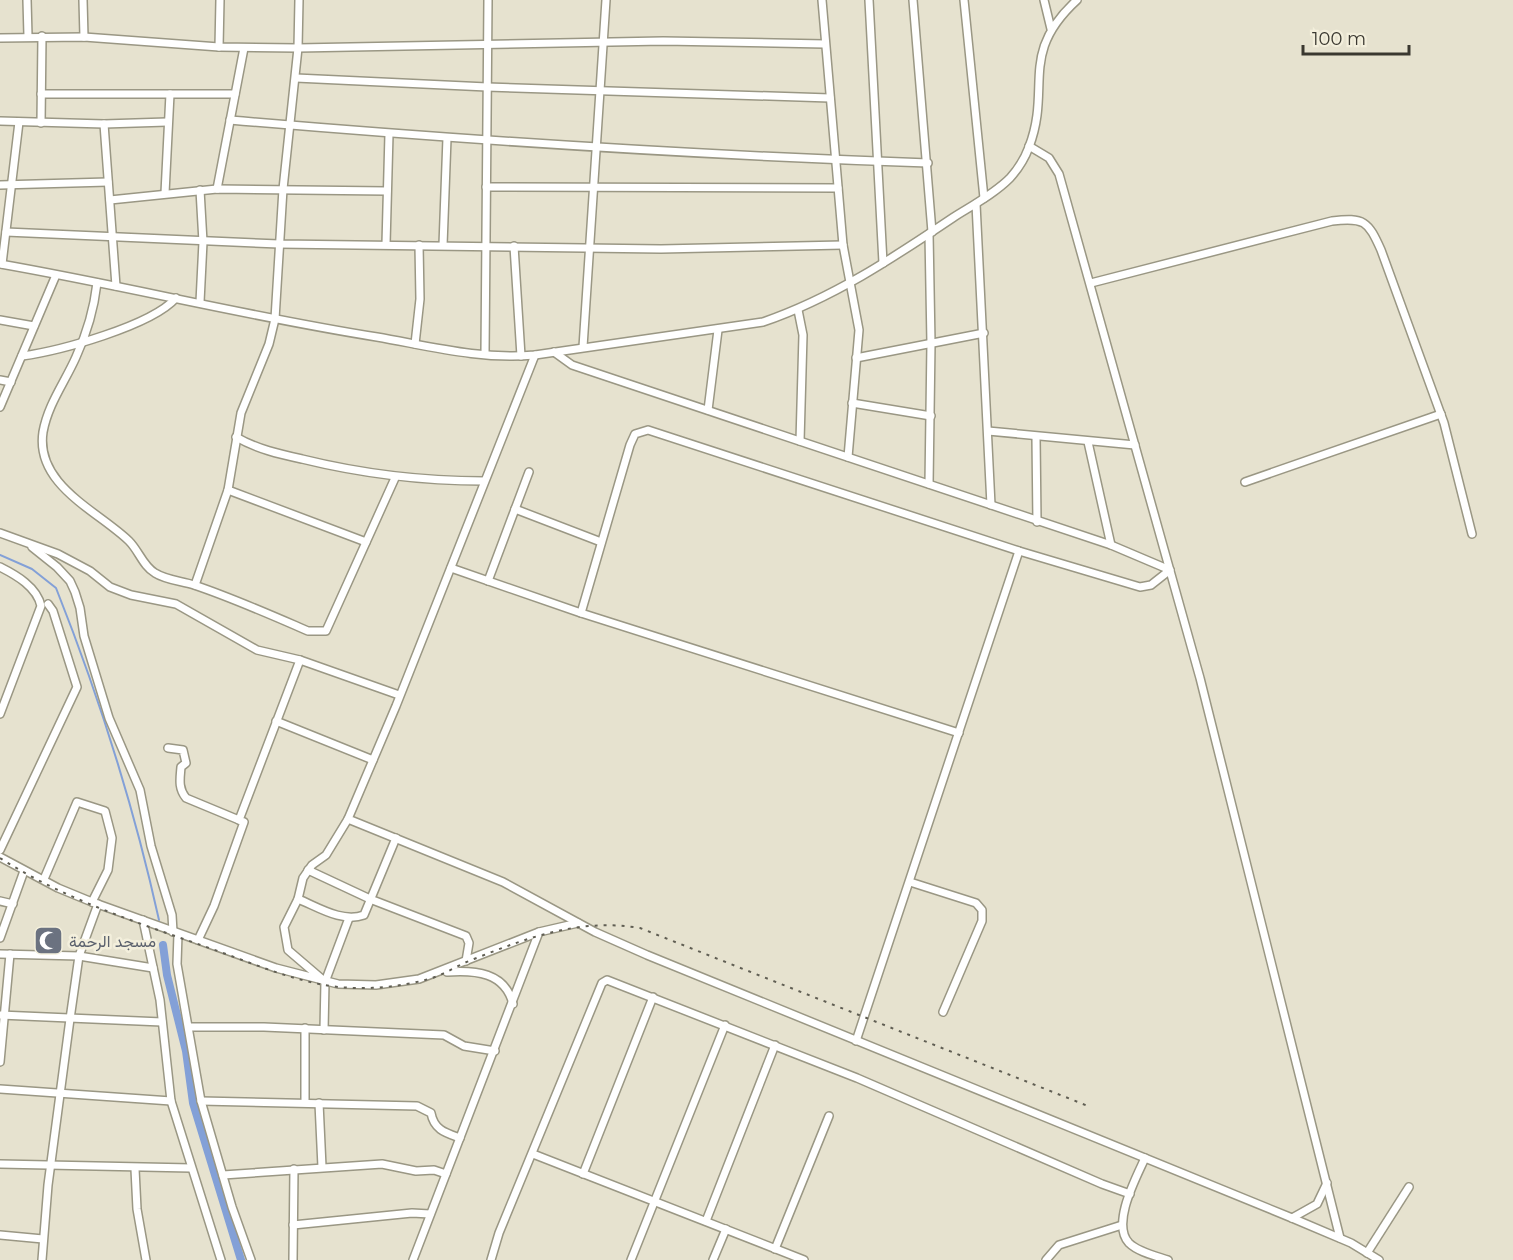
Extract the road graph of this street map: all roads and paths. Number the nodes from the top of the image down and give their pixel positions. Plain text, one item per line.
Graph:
1 (27, 0) edge
2 (84, 0) edge
3 (220, 0) edge
4 (299, 0) edge
5 (488, 0) edge
6 (606, 0) edge
7 (822, 0) edge
8 (869, 0) edge
9 (913, 0) edge
10 (964, 0) edge
11 (1044, 0) edge
12 (1077, 0) edge
13 (1052, 29) junction
14 (28, 36) junction
15 (42, 36) junction
16 (84, 37) junction
17 (0, 38) edge
18 (604, 42) junction
19 (488, 43) junction
20 (825, 44) junction
21 (219, 47) junction
22 (244, 48) junction
23 (298, 48) junction
24 (296, 78) junction
25 (487, 87) junction
26 (600, 91) junction
27 (41, 94) junction
28 (170, 94) junction
29 (235, 94) junction
30 (830, 98) junction
31 (230, 120) junction
32 (0, 121) edge
33 (19, 122) junction
34 (167, 122) junction
35 (41, 123) junction
36 (104, 124) junction
37 (291, 125) junction
38 (389, 134) junction
39 (447, 138) junction
40 (486, 141) junction
41 (1029, 146) junction
42 (598, 147) junction
43 (835, 160) junction
44 (878, 161) junction
45 (928, 163) junction
46 (108, 182) junction
47 (0, 184) edge
48 (12, 185) junction
49 (595, 186) junction
50 (486, 187) junction
51 (838, 188) junction
52 (217, 189) junction
53 (283, 189) junction
54 (200, 190) junction
55 (387, 191) junction
56 (165, 193) junction
57 (984, 198) junction
58 (110, 200) junction
59 (976, 204) junction
60 (6, 232) junction
61 (931, 233) junction
62 (112, 238) junction
63 (203, 242) junction
64 (279, 244) junction
65 (386, 244) junction
66 (419, 245) junction
67 (443, 245) junction
68 (485, 245) junction
69 (843, 245) junction
70 (514, 246) junction
71 (591, 246) junction
72 (883, 263) junction
73 (1, 264) edge
74 (56, 275) junction
75 (97, 283) junction
76 (1091, 283) junction
77 (848, 284) junction
78 (116, 286) junction
79 (176, 298) junction
80 (200, 302) junction
81 (798, 310) junction
82 (275, 319) junction
83 (0, 320) edge
84 (34, 326) junction
85 (717, 330) junction
86 (984, 333) junction
87 (931, 343) junction
88 (82, 344) junction
89 (415, 345) junction
90 (584, 347) junction
91 (554, 352) junction
92 (485, 354) junction
93 (535, 355) junction
94 (22, 356) junction
95 (521, 356) junction
96 (856, 358) junction
97 (0, 381) edge
98 (11, 382) junction
99 (852, 403) junction
100 (0, 407) edge
101 (708, 410) junction
102 (1441, 414) junction
103 (931, 416) junction
104 (988, 431) junction
105 (236, 437) junction
106 (1036, 437) junction
107 (800, 441) junction
108 (1088, 442) junction
109 (1135, 445) junction
110 (848, 457) junction
111 (529, 472) dead end
112 (395, 478) junction
113 (484, 481) junction
114 (1245, 482) dead end
115 (929, 484) junction
116 (228, 490) junction
117 (991, 505) junction
118 (515, 509) junction
119 (1037, 522) junction
120 (0, 533) edge
121 (1472, 534) dead end
122 (366, 542) junction
123 (601, 542) junction
124 (28, 544) junction
125 (1111, 545) junction
126 (1019, 551) junction
127 (0, 567) edge
128 (451, 568) junction
129 (1170, 570) junction
130 (488, 581) junction
131 (195, 585) junction
132 (48, 604) dead end
133 (581, 614) junction
134 (300, 660) junction
135 (399, 695) junction
136 (0, 714) edge
137 (276, 721) junction
138 (959, 733) junction
139 (168, 748) dead end
140 (373, 760) junction
141 (348, 819) junction
142 (239, 820) junction
143 (396, 838) junction
144 (0, 850) edge
145 (0, 857) edge
146 (308, 870) junction
147 (24, 871) junction
148 (44, 879) junction
149 (910, 882) junction
150 (298, 899) junction
151 (370, 899) junction
152 (0, 901) edge
153 (95, 903) junction
154 (13, 904) junction
155 (349, 918) junction
156 (143, 920) junction
157 (578, 923) junction
158 (539, 932) junction
159 (176, 933) junction
160 (0, 938) edge
161 (198, 940) junction
162 (0, 954) edge
163 (10, 954) junction
164 (80, 957) junction
165 (466, 961) junction
166 (153, 968) junction
167 (441, 972) junction
168 (325, 982) junction
169 (653, 997) junction
170 (513, 1006) junction
171 (943, 1012) dead end
172 (2, 1015) edge
173 (70, 1018) junction
174 (162, 1022) junction
175 (725, 1025) junction
176 (190, 1027) junction
177 (305, 1029) junction
178 (324, 1030) junction
179 (856, 1041) junction
180 (775, 1045) junction
181 (495, 1051) junction
182 (0, 1062) edge
183 (0, 1089) edge
184 (59, 1092) junction
185 (171, 1101) junction
186 (201, 1101) junction
187 (304, 1102) junction
188 (319, 1103) junction
189 (829, 1116) dead end
190 (460, 1138) junction
191 (533, 1154) junction
192 (1145, 1158) junction
193 (0, 1164) edge
194 (51, 1167) junction
195 (322, 1167) junction
196 (191, 1168) junction
197 (135, 1169) junction
198 (294, 1169) junction
199 (446, 1174) junction
200 (583, 1174) junction
201 (223, 1175) junction
202 (1327, 1181) junction
203 (1410, 1187) dead end
204 (1130, 1194) junction
205 (655, 1200) junction
206 (430, 1214) junction
207 (1292, 1218) junction
208 (706, 1221) junction
209 (293, 1225) junction
210 (1122, 1225) junction
211 (726, 1229) junction
212 (0, 1236) edge
213 (1340, 1238) junction
214 (43, 1239) junction
215 (775, 1249) junction
216 (1367, 1253) junction
217 (795, 1258) edge
218 (42, 1260) edge
219 (146, 1260) edge
220 (221, 1260) edge
221 (252, 1260) edge
222 (293, 1260) edge
223 (412, 1260) edge
224 (491, 1260) edge
225 (631, 1260) edge
226 (713, 1260) edge
227 (804, 1260) edge
228 (1046, 1260) edge
229 (1168, 1260) edge
230 (1379, 1260) edge

1 - 14 street
2 - 16 street
3 - 21 street
4 - 23 street
5 - 19 street
6 - 18 street
7 - 20 street
8 - 44 street
9 - 45 street
10 - 57 street
11 - 13 street
12 - 13 street
13 - 41 street
14 - 15 street
14 - 17 street
15 - 16 street
15 - 27 street
16 - 21 street
18 - 19 street
18 - 20 street
18 - 26 street
19 - 23 street
19 - 25 street
20 - 30 street
21 - 22 street
22 - 23 street
22 - 29 street
23 - 24 street
24 - 25 street
24 - 37 street
25 - 26 street
25 - 40 street
26 - 30 street
26 - 42 street
27 - 28 street
27 - 35 street
28 - 29 street
28 - 34 street
29 - 31 street
30 - 43 street
31 - 37 street
31 - 52 street
32 - 33 street
33 - 35 street
33 - 48 street
34 - 36 street
34 - 56 street
35 - 36 street
36 - 46 street
37 - 38 street
37 - 53 street
38 - 39 street
38 - 55 street
39 - 40 street
39 - 67 street
40 - 42 street
40 - 50 street
41 - 57 street
41 - 76 street
42 - 43 street
42 - 49 street
43 - 44 street
43 - 51 street
44 - 45 street
44 - 72 street
45 - 61 street
46 - 48 street
46 - 58 street
47 - 48 street
48 - 60 street
49 - 50 street
49 - 51 street
49 - 71 street
50 - 68 street
51 - 69 street
52 - 53 street
52 - 54 street
53 - 55 street
53 - 64 street
54 - 56 street
54 - 63 street
55 - 65 street
56 - 58 street
57 - 59 street
58 - 62 street
59 - 61 street
59 - 86 street
60 - 62 street
60 - 73 street
61 - 72 street
61 - 87 street
62 - 63 street
62 - 78 street
63 - 64 street
63 - 80 street
64 - 65 street
64 - 82 street
65 - 66 street
66 - 67 street
66 - 89 street
67 - 68 street
68 - 70 street
68 - 92 street
69 - 71 street
69 - 77 street
70 - 71 street
70 - 95 street
71 - 90 street
72 - 77 street
73 - 74 street
74 - 75 street
74 - 84 street
75 - 78 street
75 - 88 street
76 - 102 street
76 - 109 street
77 - 81 street
77 - 96 street
78 - 79 street
79 - 80 street
79 - 88 street
80 - 82 street
81 - 85 street
81 - 107 street
82 - 89 street
82 - 105 street
83 - 84 street
84 - 94 street
85 - 90 street
85 - 101 street
86 - 87 street
86 - 104 street
87 - 96 street
87 - 103 street
88 - 94 street
88 - 131 street
89 - 92 street
90 - 91 street
91 - 93 street
91 - 101 street
92 - 95 street
93 - 95 street
93 - 113 street
94 - 98 street
96 - 99 street
97 - 98 street
98 - 100 street
99 - 103 street
99 - 110 street
101 - 107 street
102 - 114 street
102 - 121 street
103 - 115 street
104 - 106 street
104 - 117 street
105 - 112 street
105 - 116 street
106 - 108 street
106 - 119 street
107 - 110 street
108 - 109 street
108 - 125 street
109 - 129 street
110 - 115 street
111 - 118 street
112 - 113 street
112 - 122 street
113 - 128 street
115 - 117 street
116 - 122 street
116 - 131 street
117 - 119 street
118 - 123 street
118 - 130 street
119 - 125 street
120 - 124 street
122 - 131 street
123 - 126 street
123 - 133 street
124 - 134 street
124 - 159 street
125 - 129 street
126 - 129 street
126 - 138 street
127 - 136 street
128 - 130 street
128 - 135 street
129 - 202 street
130 - 133 street
132 - 144 street
133 - 138 street
134 - 135 street
134 - 137 street
135 - 140 street
137 - 140 street
137 - 142 street
138 - 149 street
139 - 142 street
140 - 141 street
141 - 143 street
141 - 146 street
142 - 161 street
143 - 151 street
143 - 157 street
145 - 147 street
146 - 150 street
146 - 151 street
147 - 148 street
147 - 154 street
148 - 153 street
148 - 153 street
149 - 171 street
149 - 179 street
150 - 155 street
150 - 168 street
151 - 155 street
151 - 165 street
152 - 154 street
153 - 156 street
153 - 164 street
154 - 160 street
155 - 168 street
156 - 159 street
156 - 166 street
157 - 158 street
157 - 179 street
158 - 165 street
158 - 170 street
159 - 161 street
159 - 176 street
161 - 168 street
162 - 163 street
163 - 164 street
163 - 172 street
164 - 166 street
164 - 173 street
165 - 167 street
166 - 174 street
167 - 168 street
167 - 170 street
168 - 178 street
169 - 175 street
169 - 191 street
169 - 200 street
170 - 181 street
172 - 173 street
172 - 182 street
173 - 174 street
173 - 184 street
174 - 185 street
175 - 180 street
175 - 205 street
176 - 177 street
176 - 186 street
177 - 178 street
177 - 187 street
178 - 181 street
179 - 192 street
180 - 204 street
180 - 208 street
181 - 190 street
183 - 184 street
184 - 185 street
184 - 194 street
185 - 196 street
186 - 187 street
186 - 201 street
187 - 188 street
188 - 190 street
188 - 195 street
189 - 215 street
190 - 199 street
191 - 200 street
191 - 224 street
192 - 204 street
192 - 207 street
193 - 194 street
194 - 197 street
194 - 214 street
195 - 198 street
195 - 199 street
196 - 197 street
196 - 220 street
197 - 219 street
198 - 201 street
198 - 209 street
199 - 206 street
200 - 205 street
201 - 221 street
202 - 207 street
202 - 213 street
203 - 216 street
204 - 210 street
205 - 208 street
205 - 225 street
206 - 209 street
206 - 223 street
207 - 213 street
208 - 211 street
209 - 222 street
210 - 228 street
210 - 229 street
211 - 215 street
211 - 226 street
212 - 214 street
213 - 216 street
214 - 218 street
215 - 217 street
216 - 230 street
217 - 227 street

